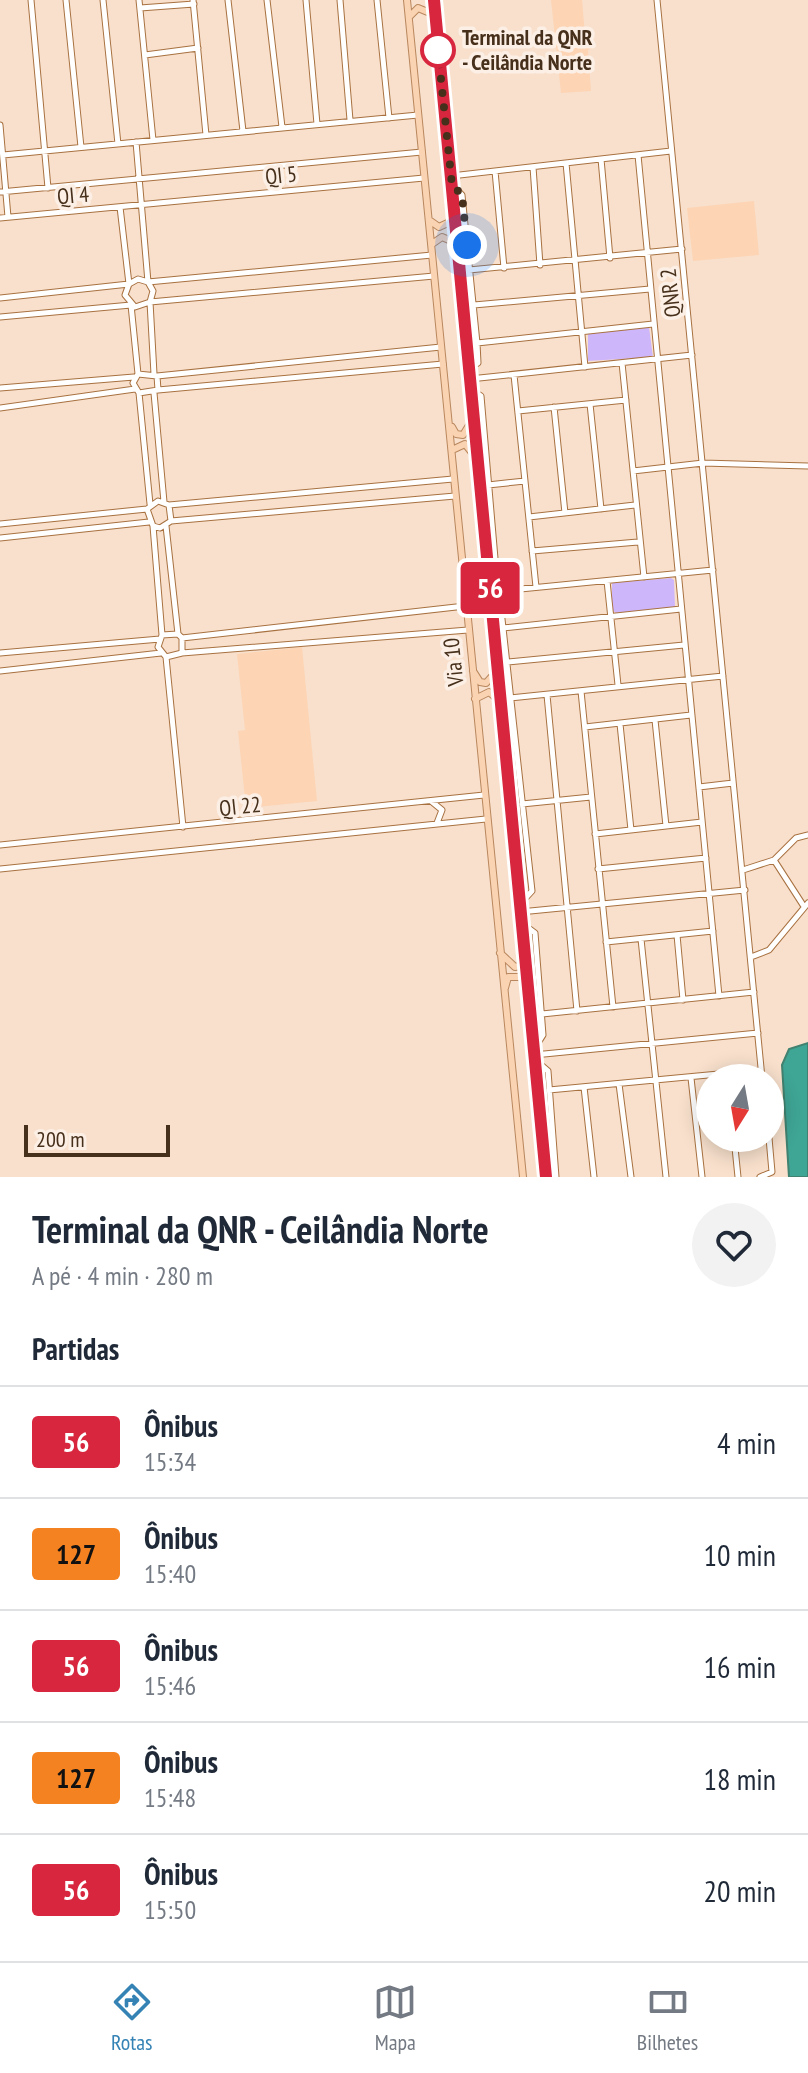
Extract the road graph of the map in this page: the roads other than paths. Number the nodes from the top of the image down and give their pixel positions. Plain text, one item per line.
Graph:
1 (31, 0) edge
2 (66, 0) edge
3 (103, 0) edge
4 (139, 0) edge
5 (228, 0) edge
6 (267, 0) edge
7 (306, 0) edge
8 (340, 0) edge
9 (377, 0) edge
10 (407, 0) edge
11 (434, 0) edge
12 (657, 0) edge
13 (194, 2) edge
14 (140, 8) junction
15 (435, 15) junction
16 (409, 18) junction
17 (198, 48) junction
18 (145, 55) junction
19 (418, 115) junction
20 (389, 118) junction
21 (350, 120) junction
22 (317, 124) junction
23 (0, 125) edge
24 (282, 127) junction
25 (243, 131) junction
26 (206, 135) junction
27 (153, 140) junction
28 (136, 142) junction
29 (118, 144) junction
30 (81, 147) junction
31 (45, 151) junction
32 (671, 151) junction
33 (422, 152) junction
34 (3, 155) junction
35 (638, 155) junction
36 (601, 159) junction
37 (566, 163) junction
38 (533, 167) junction
39 (495, 171) junction
40 (451, 176) junction
41 (424, 178) junction
42 (139, 180) junction
43 (452, 185) junction
44 (48, 188) junction
45 (3, 192) edge
46 (141, 205) junction
47 (120, 207) junction
48 (8, 217) junction
49 (0, 218) edge
50 (429, 220) junction
51 (453, 220) junction
52 (456, 243) junction
53 (431, 244) junction
54 (682, 249) junction
55 (647, 253) junction
56 (432, 255) junction
57 (610, 258) junction
58 (575, 262) junction
59 (540, 265) junction
60 (504, 268) junction
61 (469, 270) junction
62 (434, 276) junction
63 (148, 282) junction
64 (129, 284) junction
65 (650, 289) junction
66 (579, 296) junction
67 (0, 298) edge
68 (150, 302) junction
69 (131, 305) junction
70 (474, 305) junction
71 (0, 317) edge
72 (653, 324) junction
73 (582, 332) junction
74 (477, 343) junction
75 (441, 347) junction
76 (692, 355) junction
77 (657, 360) junction
78 (622, 363) junction
79 (443, 364) junction
80 (585, 367) junction
81 (469, 368) junction
82 (136, 375) junction
83 (156, 375) junction
84 (514, 375) junction
85 (470, 379) junction
86 (0, 388) edge
87 (471, 390) junction
88 (137, 391) junction
89 (156, 392) junction
90 (626, 400) junction
91 (590, 404) junction
92 (554, 407) junction
93 (0, 408) edge
94 (518, 411) junction
95 (473, 417) junction
96 (450, 423) junction
97 (451, 457) junction
98 (703, 463) junction
99 (808, 466) edge
100 (668, 467) junction
101 (633, 471) junction
102 (478, 473) junction
103 (453, 479) junction
104 (525, 481) junction
105 (488, 485) junction
106 (455, 496) junction
107 (167, 503) junction
108 (635, 505) junction
109 (149, 506) junction
110 (601, 509) junction
111 (565, 513) junction
112 (529, 517) junction
113 (169, 523) junction
114 (0, 524) edge
115 (151, 524) junction
116 (0, 538) edge
117 (638, 542) junction
118 (532, 551) junction
119 (713, 570) junction
120 (678, 574) junction
121 (644, 577) junction
122 (489, 579) junction
123 (607, 581) junction
124 (536, 587) junction
125 (491, 596) junction
126 (465, 606) junction
127 (681, 609) junction
128 (610, 616) junction
129 (503, 628) junction
130 (468, 630) junction
131 (180, 636) junction
132 (161, 637) junction
133 (684, 645) junction
134 (613, 650) junction
135 (0, 653) edge
136 (182, 653) junction
137 (164, 655) junction
138 (507, 662) junction
139 (472, 667) junction
140 (0, 671) edge
141 (497, 671) junction
142 (723, 676) junction
143 (688, 678) junction
144 (618, 685) junction
145 (581, 691) junction
146 (547, 695) junction
147 (510, 698) junction
148 (475, 699) junction
149 (501, 702) junction
150 (691, 715) junction
151 (655, 720) junction
152 (620, 724) junction
153 (585, 727) junction
154 (733, 783) junction
155 (699, 787) junction
156 (484, 795) junction
157 (591, 797) junction
158 (431, 801) junction
159 (557, 801) junction
160 (522, 804) junction
161 (486, 819) junction
162 (702, 822) junction
163 (436, 824) junction
164 (666, 826) junction
165 (183, 827) junction
166 (631, 830) junction
167 (595, 834) junction
168 (808, 835) edge
169 (0, 845) edge
170 (706, 858) junction
171 (774, 860) junction
172 (0, 869) edge
173 (598, 869) junction
174 (743, 870) junction
175 (745, 890) junction
176 (709, 893) junction
177 (602, 904) junction
178 (806, 904) edge
179 (567, 907) junction
180 (520, 908) junction
181 (521, 923) junction
182 (713, 931) junction
183 (677, 935) junction
184 (641, 939) junction
185 (606, 942) junction
186 (524, 952) junction
187 (500, 953) junction
188 (751, 957) junction
189 (529, 986) junction
190 (754, 992) junction
191 (504, 993) junction
192 (719, 996) junction
193 (683, 1000) junction
194 (648, 1004) junction
195 (613, 1007) junction
196 (577, 1011) junction
197 (542, 1014) junction
198 (758, 1033) junction
199 (652, 1043) junction
200 (534, 1055) junction
201 (761, 1064) edge
202 (691, 1078) junction
203 (696, 1078) edge
204 (655, 1080) junction
205 (619, 1084) junction
206 (584, 1087) junction
207 (549, 1090) junction
208 (735, 1152) edge
209 (770, 1152) edge
210 (523, 1177) edge
211 (546, 1177) edge
212 (556, 1177) edge
213 (594, 1177) edge
214 (631, 1177) edge
215 (666, 1177) edge
216 (702, 1177) edge
217 (738, 1177) edge
218 (760, 1177) edge

1 - 31 street
2 - 30 street
3 - 29 street
4 - 14 street
5 - 25 street
6 - 24 street
7 - 22 street
8 - 21 street
9 - 20 street
10 - 16 main road, Via 10
11 - 15 main road, Via 10
12 - 32 street
13 - 14 street
13 - 17 street
14 - 18 street
15 - 16 main road
15 - 40 main road, Via 10
16 - 19 main road, Via 10
17 - 18 street
17 - 26 street
18 - 27 street
19 - 20 street
19 - 33 main road, Via 10
20 - 21 street
21 - 22 street
22 - 24 street
23 - 34 street
24 - 25 street
25 - 26 street
26 - 27 street
27 - 28 street
28 - 29 street
28 - 42 street
29 - 30 street
30 - 31 street
31 - 34 street
31 - 44 street
32 - 35 street
32 - 54 street
33 - 41 main road, Via 10
33 - 42 street
34 - 45 street
35 - 36 street
35 - 55 street
36 - 37 street
36 - 57 street
37 - 38 street
37 - 58 street
38 - 39 street
38 - 59 street
39 - 40 street
39 - 60 street
40 - 43 main road, Via 10
41 - 46 street, QI 5
41 - 50 main road, Via 10
42 - 44 street
42 - 46 street
43 - 51 main road, Via 10
43 - 61 street
44 - 45 street
45 - 48 street
46 - 47 street, QI 4
46 - 63 street
47 - 48 street, QI 4
47 - 64 street
48 - 49 street, QI 4
50 - 51 main road
50 - 53 main road, Via 10
51 - 52 main road, Via 10
52 - 53 main road
52 - 81 main road, Via 10
53 - 56 main road, Via 10
54 - 55 street, QNR 2
54 - 76 street, QNR 2
55 - 57 street, QNR 2
55 - 65 street
56 - 62 main road, Via 10
56 - 63 street
57 - 58 street, QNR 2
58 - 59 street, QNR 2
58 - 66 street
59 - 60 street, QNR 2
60 - 61 street, QNR 2
61 - 70 street
62 - 68 street
62 - 75 main road, Via 10
63 - 64 street
63 - 68 street
64 - 67 street
64 - 69 street
65 - 66 street
65 - 72 street
66 - 70 street
66 - 73 street
68 - 69 street
68 - 83 street
69 - 71 street
69 - 82 street
70 - 74 street
72 - 73 street, QNR 2
72 - 77 street
73 - 74 street, QNR 2
73 - 80 street
74 - 81 street
75 - 79 main road, Via 10
75 - 83 street
76 - 77 street
76 - 98 street, QNR 2
77 - 78 street
77 - 100 street
78 - 80 street
78 - 90 street
79 - 89 street
79 - 96 main road, Via 10
80 - 84 street
81 - 85 main road, Via 10
82 - 83 street
82 - 86 street
82 - 88 street
83 - 89 street
84 - 85 street
84 - 94 street
85 - 87 main road, Via 10
87 - 95 main road, Via 10
87 - 105 street
88 - 89 street
88 - 93 street
88 - 109 street
89 - 107 street
90 - 91 street
90 - 101 street
91 - 92 street
91 - 110 street
92 - 94 street
92 - 111 street
94 - 104 street
95 - 96 main road
95 - 102 main road, Via 10
96 - 97 main road, Via 10
97 - 102 main road
97 - 103 main road, Via 10
98 - 99 street
98 - 100 street
98 - 119 street, QNR 2
100 - 101 street
100 - 120 street
101 - 108 street
102 - 122 main road, Via 10
103 - 106 main road, Via 10
103 - 107 street
104 - 105 street
104 - 112 street
105 - 122 street
106 - 113 street
106 - 126 main road, Via 10
107 - 109 street
107 - 113 street
108 - 110 street
108 - 117 street
109 - 114 street
109 - 115 street
110 - 111 street
111 - 112 street
112 - 118 street
113 - 115 street
113 - 131 street
115 - 116 street
115 - 132 street
117 - 118 street
117 - 121 street
118 - 124 street
119 - 120 street
119 - 142 street, QNR 2
120 - 121 street
120 - 127 street
121 - 123 street
122 - 125 main road, Via 10
123 - 124 street
123 - 128 street
124 - 125 street
125 - 129 street
125 - 141 main road, Via 10
126 - 130 main road, Via 10
126 - 131 street
127 - 128 street
127 - 133 street
128 - 129 street
128 - 134 street
129 - 138 street
130 - 136 street
130 - 139 main road, Via 10
131 - 132 street
131 - 136 street
132 - 135 street
132 - 137 street
133 - 134 street
133 - 143 street
134 - 138 street
134 - 144 street
136 - 137 street
137 - 140 street
137 - 165 street
138 - 147 street
139 - 141 main road
139 - 148 main road, Via 10
141 - 149 main road, Via 10
142 - 143 street
142 - 154 street, QNR 2
143 - 144 street
143 - 150 street
144 - 145 street
145 - 146 street
145 - 153 street
146 - 147 street
146 - 159 street
147 - 160 street
148 - 149 main road
148 - 156 main road, Via 10
149 - 180 main road, Via 10
150 - 151 street
150 - 155 street
151 - 152 street
151 - 164 street
152 - 153 street
152 - 166 street
153 - 157 street
154 - 155 street
154 - 174 street, QNR 2
155 - 162 street
156 - 158 street, QI 22
156 - 161 main road, Via 10
157 - 159 street
157 - 167 street
158 - 163 street
158 - 165 street, QI 22
159 - 160 street
159 - 179 street
160 - 180 street
161 - 163 street
161 - 187 main road, Via 10
162 - 164 street
162 - 170 street
163 - 172 street
164 - 166 street
165 - 169 street, QI 22
166 - 167 street
167 - 173 street
168 - 171 street
170 - 173 street
170 - 176 street
171 - 174 street
171 - 178 street
173 - 177 street
174 - 175 street, QNR 2
175 - 176 street
175 - 188 street, QNR 2
176 - 177 street
176 - 182 street
177 - 179 street
177 - 185 street
178 - 188 street
179 - 180 street
179 - 196 street
180 - 181 main road, Via 10
181 - 186 main road, Via 10
181 - 197 street
182 - 183 street
182 - 192 street
183 - 184 street
183 - 193 street
184 - 185 street
184 - 194 street
185 - 195 street
186 - 187 main road
186 - 189 main road, Via 10
187 - 191 main road, Via 10
188 - 190 street, QNR 2
189 - 191 main road
189 - 200 main road, Via 10
190 - 192 street
190 - 198 street, QNR 2
191 - 210 main road, Via 10
192 - 193 street
193 - 194 street
194 - 195 street
194 - 199 street
195 - 196 street
196 - 197 street
197 - 200 street
198 - 199 street
198 - 201 street, QNR 2
199 - 200 street
199 - 204 street
200 - 207 street
200 - 211 main road, Via 10
202 - 203 street
202 - 204 street
202 - 216 street
204 - 205 street
204 - 215 street
205 - 206 street
205 - 214 street
206 - 207 street
206 - 213 street
207 - 212 street
208 - 217 street
209 - 218 street

